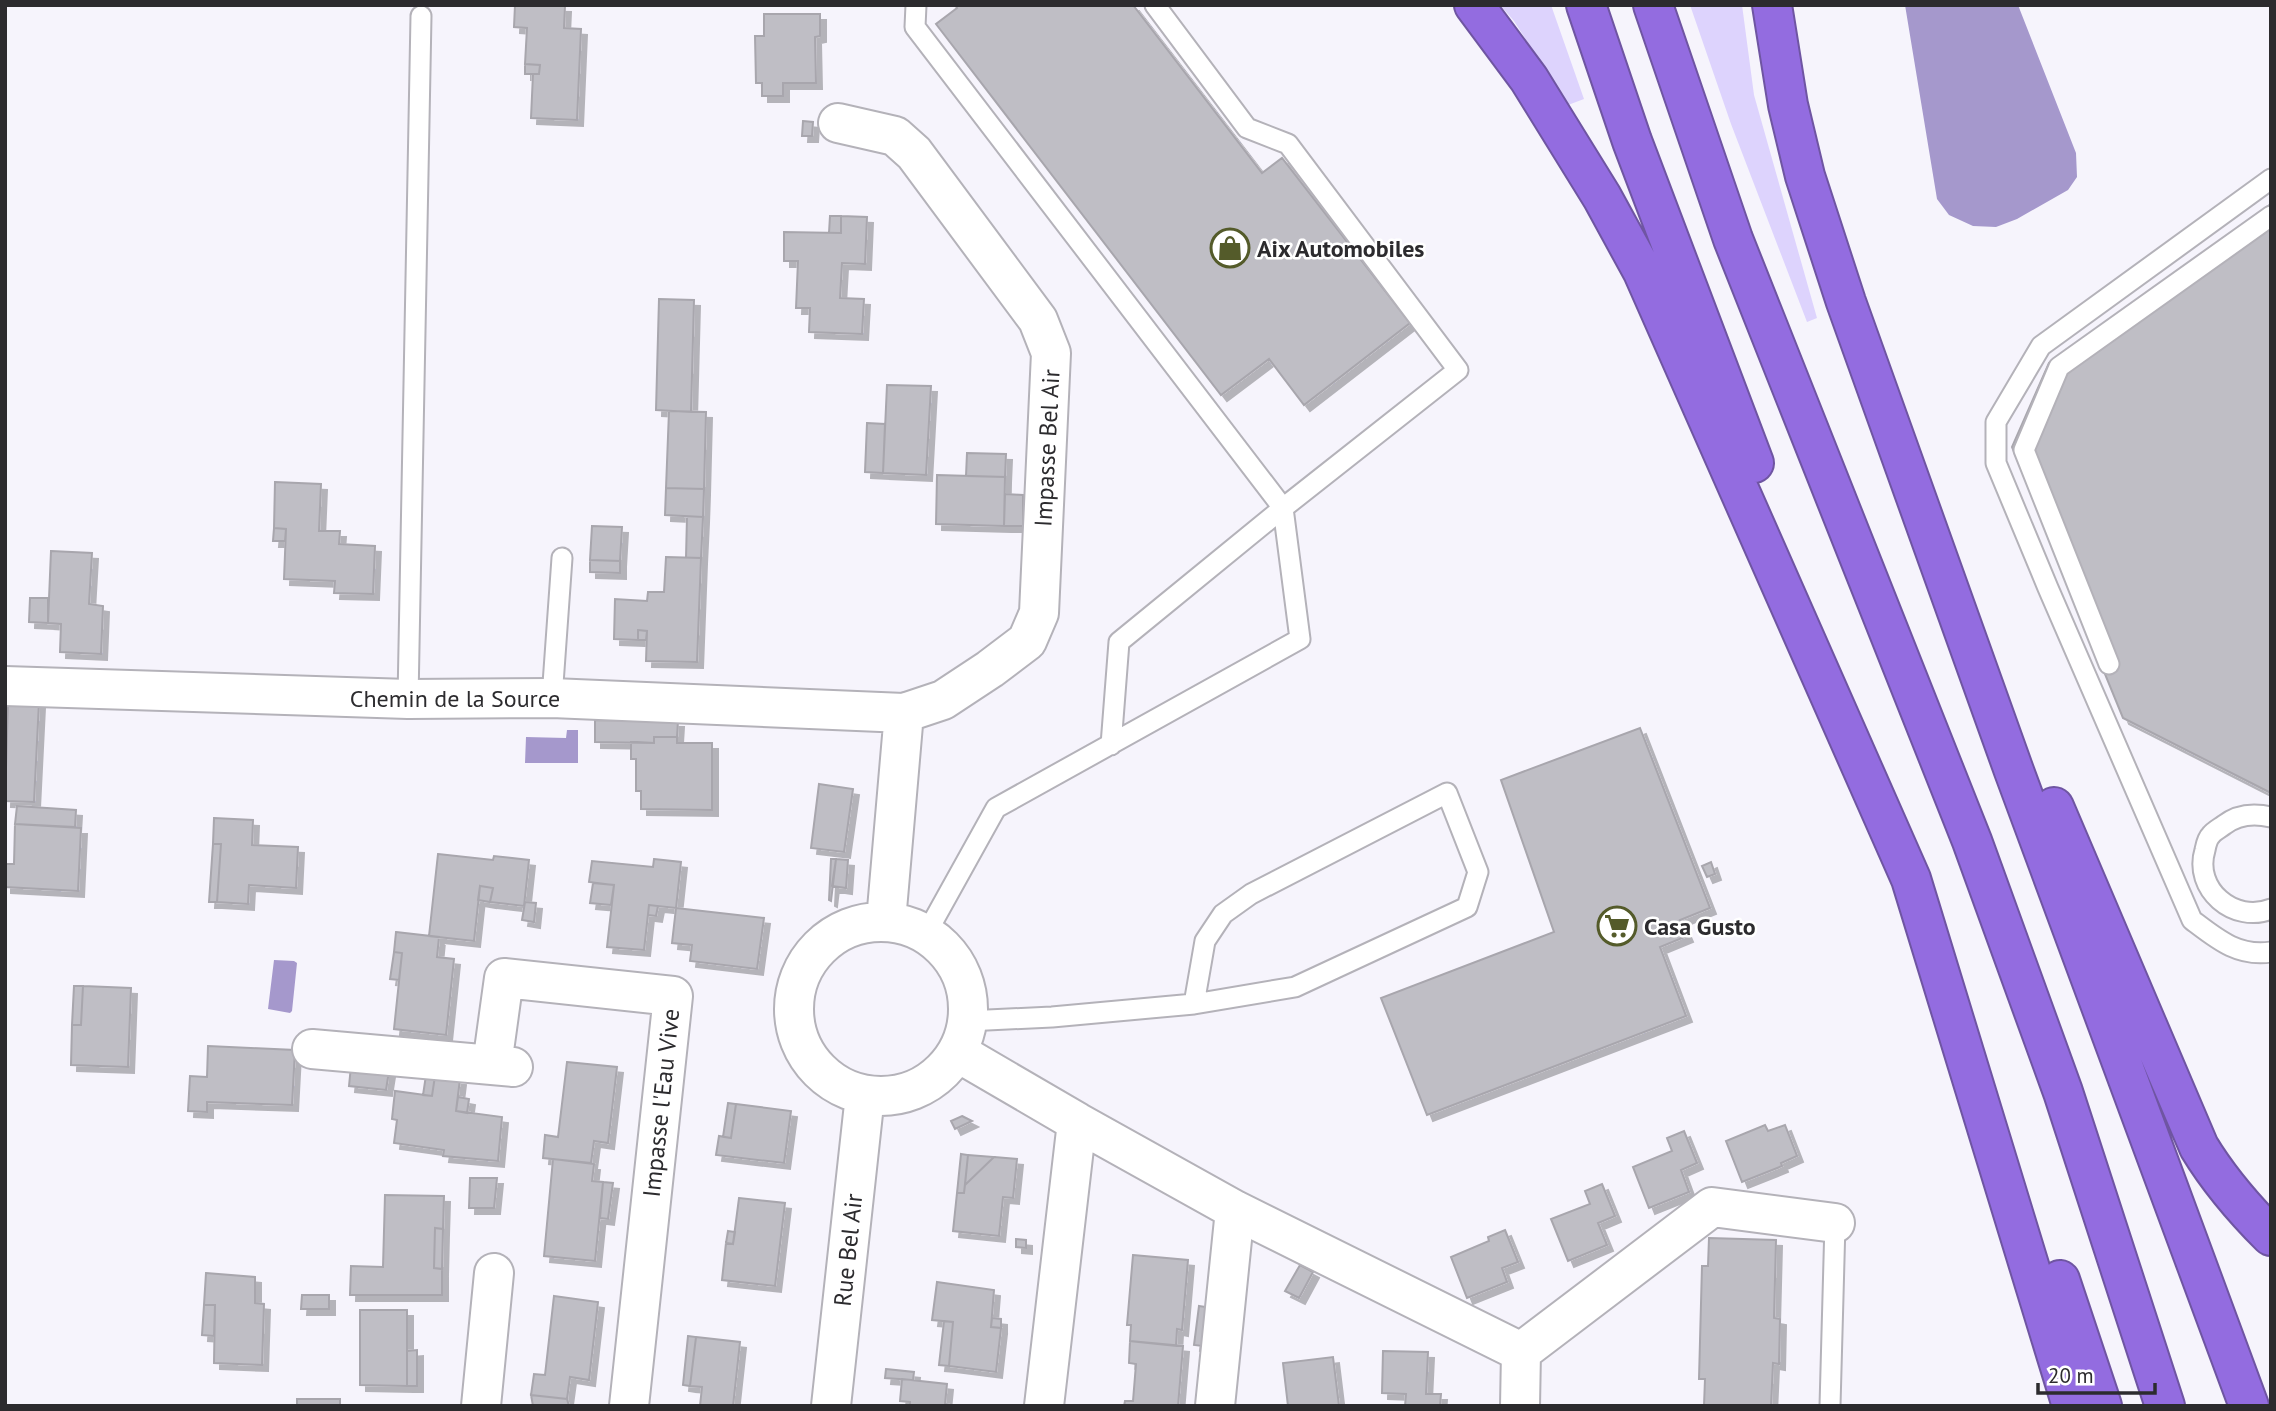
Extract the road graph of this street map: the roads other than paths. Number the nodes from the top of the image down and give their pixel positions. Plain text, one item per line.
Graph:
1 (916, 5) edge
2 (1154, 5) edge
3 (1474, 5) edge
4 (1586, 5) edge
5 (1653, 5) edge
6 (421, 16) dead end
7 (1776, 17) edge
8 (838, 123) dead end
9 (2271, 179) edge
10 (2271, 216) edge
11 (1889, 418) junction
12 (1283, 508) junction
13 (562, 558) dead end
14 (2109, 664) dead end
15 (5, 686) edge
16 (552, 698) junction
17 (408, 699) junction
18 (904, 713) junction
19 (1111, 745) junction
20 (2271, 817) edge
21 (1912, 879) junction
22 (2271, 909) edge
23 (886, 921) junction
24 (926, 934) junction
25 (2271, 952) edge
26 (1194, 1004) junction
27 (962, 1036) junction
28 (312, 1049) dead end
29 (865, 1095) junction
30 (1077, 1122) junction
31 (1235, 1210) junction
32 (1835, 1223) joint
33 (2271, 1236) edge
34 (494, 1273) dead end
35 (1521, 1352) junction
36 (2248, 1403) edge
37 (481, 1406) edge
38 (629, 1406) edge
39 (831, 1406) edge
40 (1044, 1406) edge
41 (1215, 1406) edge
42 (1520, 1406) edge
43 (1829, 1406) edge
44 (2072, 1406) edge
45 (2102, 1406) edge
46 (2165, 1406) edge

1 - 12 lane
2 - 12 lane
3 - 21 highway
4 - 21 highway
5 - 46 highway
6 - 17 lane
7 - 11 highway
8 - 18 street, Impasse Bel Air
9 - 25 lane
10 - 14 lane
11 - 33 highway
11 - 36 highway
12 - 19 lane
12 - 19 lane
13 - 16 lane
15 - 17 street, Chemin de la Source
16 - 17 street, Chemin de la Source
16 - 18 street, Chemin de la Source
18 - 23 street
19 - 24 lane
20 - 22 lane
21 - 44 highway
21 - 45 highway
23 - 24 street
23 - 29 street
24 - 27 street
26 - 26 lane
26 - 27 lane
27 - 29 street
27 - 30 street
28 - 38 street, Impasse l'Eau Vive
29 - 39 street, Rue Bel Air
30 - 31 street
30 - 40 street
31 - 35 street
31 - 41 street
32 - 35 street
32 - 43 lane
34 - 37 street
35 - 42 street

